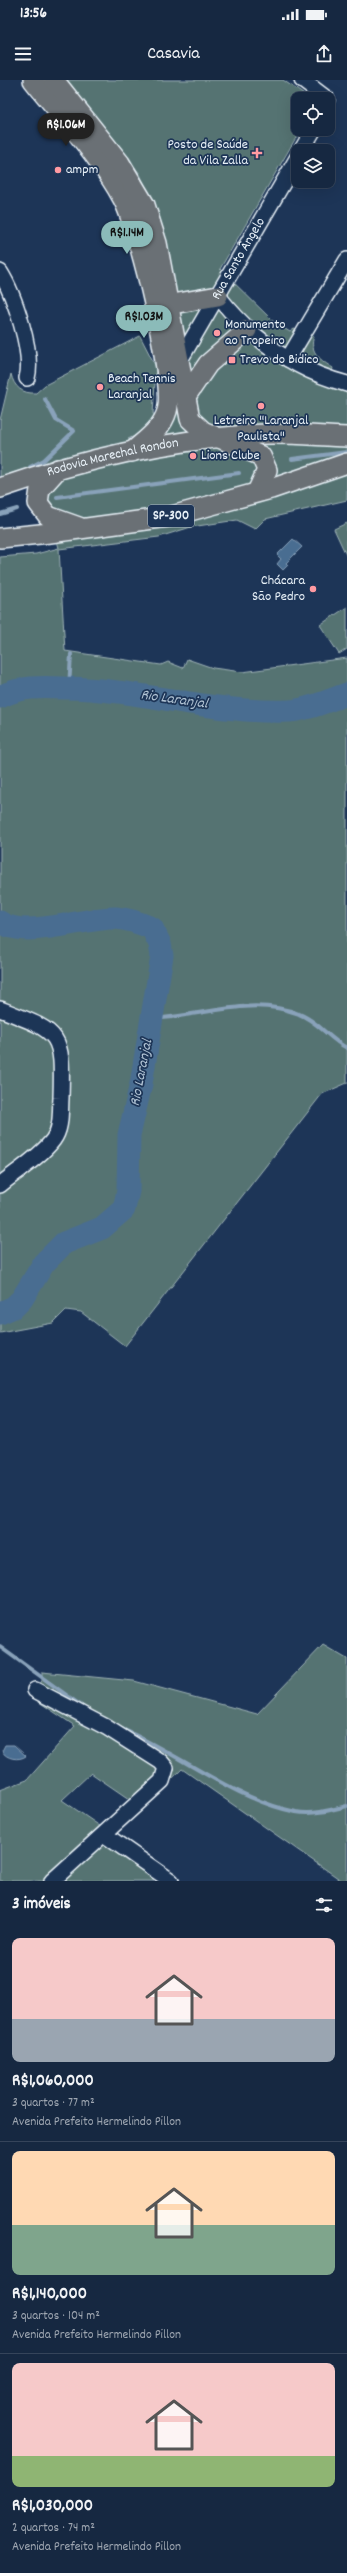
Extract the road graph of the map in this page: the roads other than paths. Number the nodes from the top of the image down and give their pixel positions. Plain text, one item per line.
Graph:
1 (33, 80) edge
2 (54, 80) edge
3 (302, 80) edge
4 (318, 92) edge
5 (65, 108) junction
6 (291, 169) edge
7 (122, 182) junction
8 (347, 260) edge
9 (0, 272) edge
10 (164, 278) junction
11 (341, 283) edge
12 (218, 296) junction
13 (161, 303) junction
14 (247, 330) junction
15 (288, 359) junction
16 (180, 360) junction
17 (27, 378) dead end
18 (347, 384) edge
19 (186, 396) junction
20 (347, 437) edge
21 (221, 438) junction
22 (132, 452) junction
23 (347, 463) edge
24 (58, 469) junction
25 (0, 488) edge
26 (257, 492) junction
27 (82, 528) junction
28 (0, 538) edge
29 (0, 1009) edge
30 (0, 1185) edge
31 (35, 1690) dead end
32 (105, 1835) junction
33 (52, 1881) edge
34 (171, 1881) edge

1 - 5 main road
2 - 5 main road
3 - 4 street
5 - 7 main road
6 - 12 street, Rua Santo Ângelo
7 - 10 main road
7 - 13 main road
8 - 11 street
9 - 17 street
10 - 12 main road
10 - 13 main road
11 - 15 street
12 - 13 main road
12 - 14 street
12 - 16 street, Rua Santo Ângelo
13 - 16 main road
13 - 22 main road
14 - 15 street
14 - 19 main road
15 - 18 street
16 - 19 main road
19 - 21 main road
20 - 21 main road, Rodovia Marechal Rondon
21 - 22 main road, Rodovia Marechal Rondon
21 - 26 main road
22 - 24 main road, Rodovia Marechal Rondon
23 - 26 main road, SP-300
24 - 25 main road, Rodovia Marechal Rondon
24 - 27 main road
26 - 27 main road, SP-300
27 - 28 main road, SP-300
29 - 30 street
31 - 32 street
32 - 33 street
32 - 34 street

